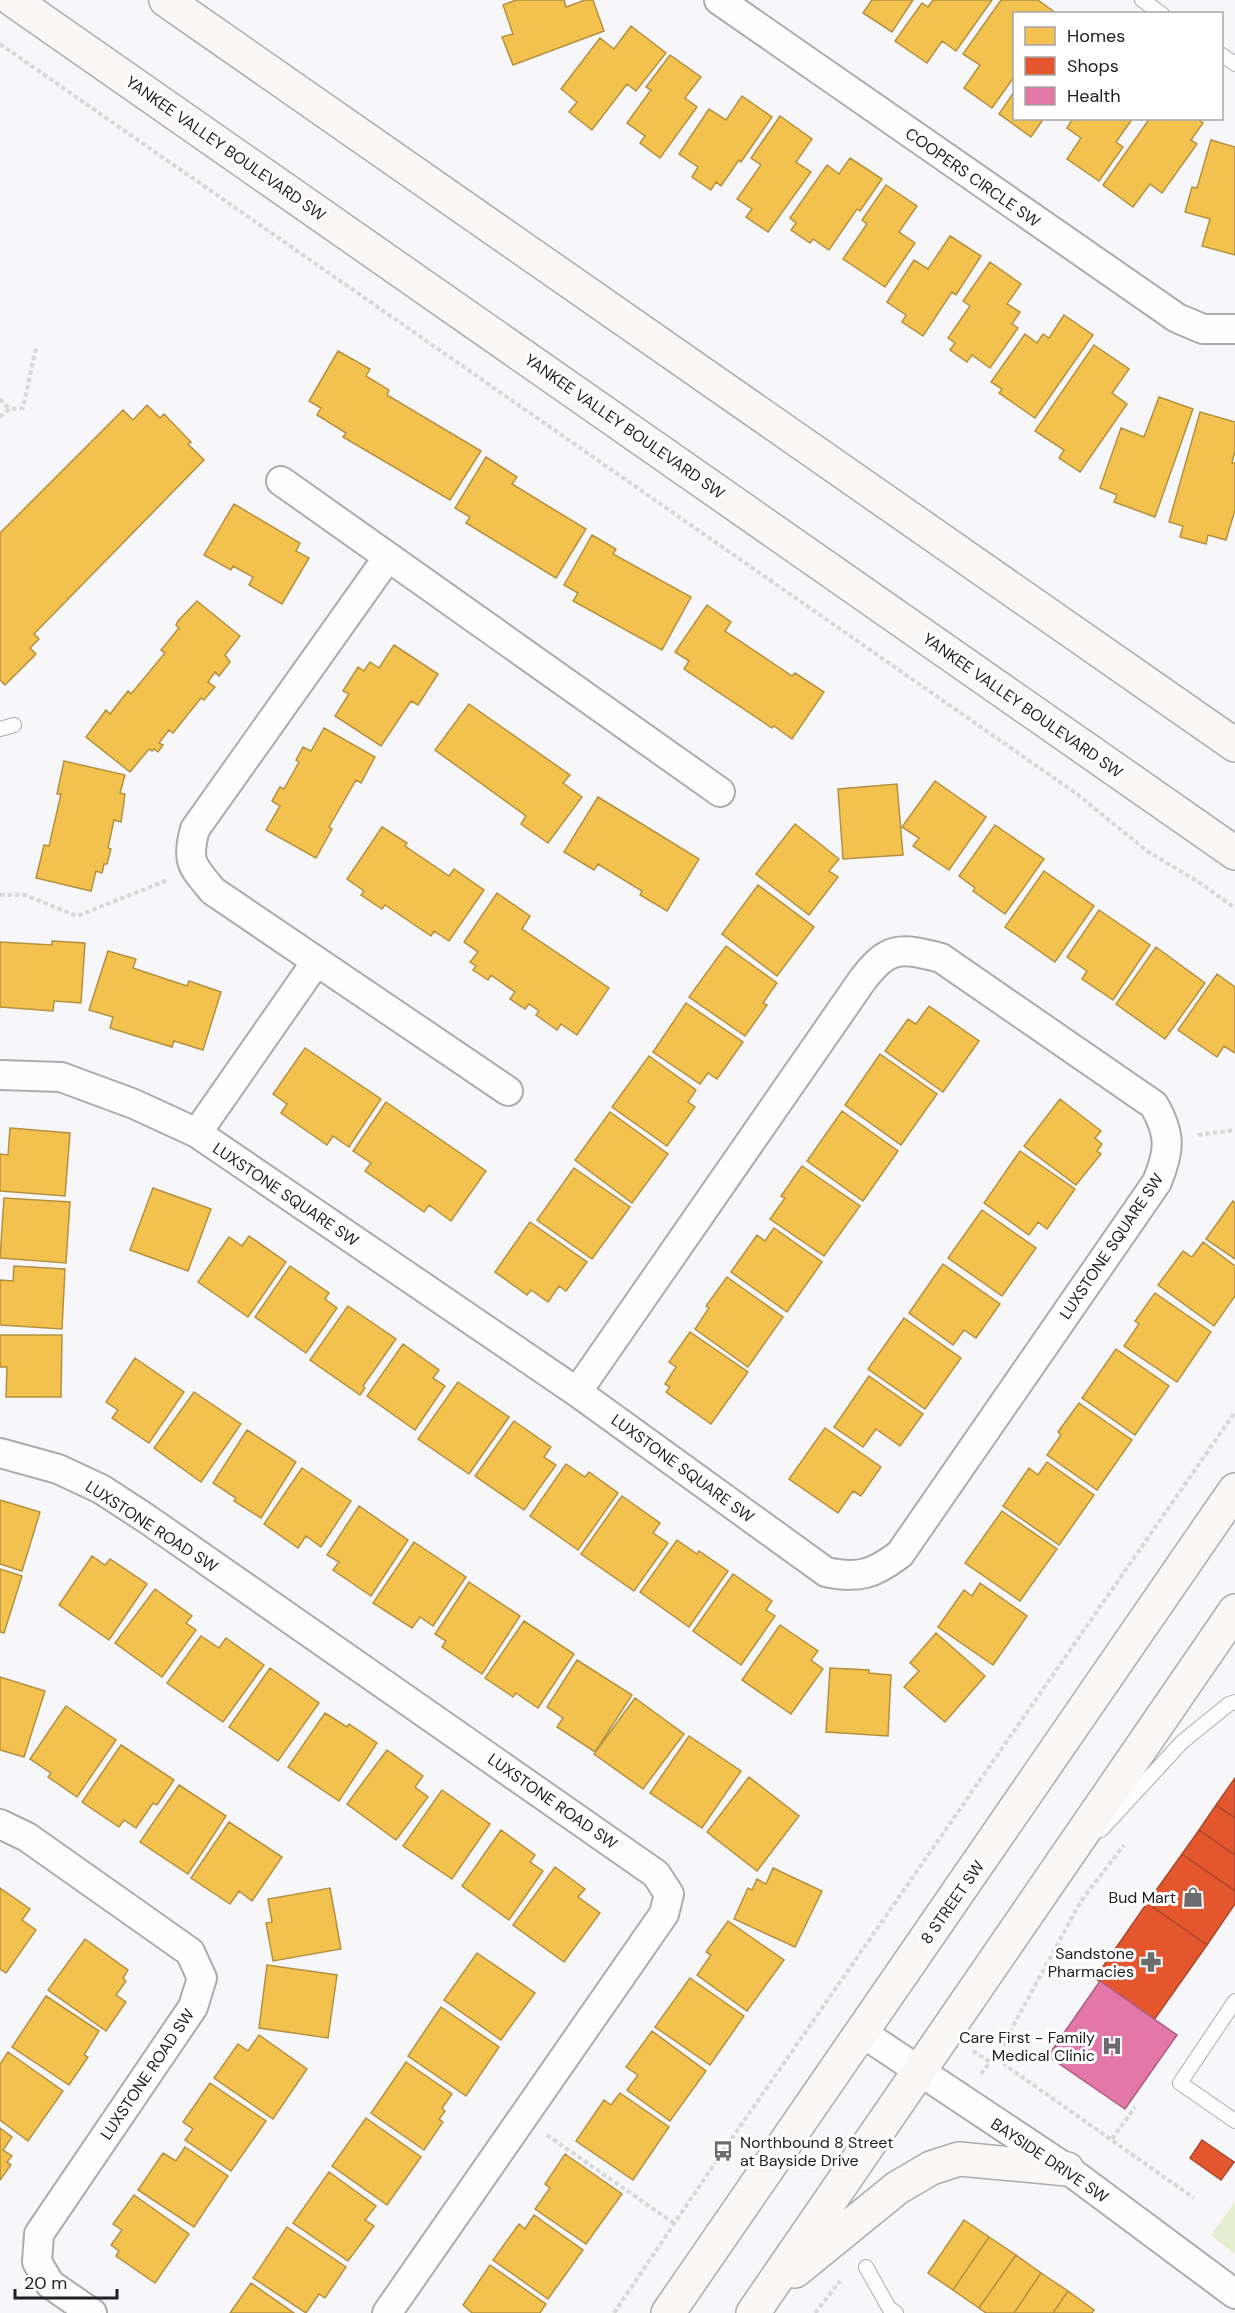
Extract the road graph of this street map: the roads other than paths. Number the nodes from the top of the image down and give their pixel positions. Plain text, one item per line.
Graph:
1 (13, 0) edge
2 (166, 0) edge
3 (719, 0) edge
4 (1142, 0) edge
5 (1159, 12) edge
6 (1235, 329) edge
7 (281, 481) dead end
8 (388, 557) junction
9 (14, 725) dead end
10 (0, 729) edge
11 (1235, 746) edge
12 (720, 792) dead end
13 (1235, 853) edge
14 (316, 962) junction
15 (0, 1075) edge
16 (508, 1091) dead end
17 (197, 1133) junction
18 (577, 1392) junction
19 (0, 1453) edge
20 (1235, 1490) edge
21 (1235, 1611) edge
22 (1235, 1702) edge
23 (0, 1824) edge
24 (1033, 1905) junction
25 (1235, 2001) edge
26 (861, 2032) junction
27 (919, 2071) junction
28 (1235, 2121) edge
29 (1067, 2169) junction
30 (866, 2267) dead end
31 (1235, 2294) edge
32 (759, 2304) edge
33 (92, 2313) edge
34 (387, 2313) edge
35 (668, 2313) edge
36 (896, 2313) edge

1 - 13 main road, YANKEE VALLEY BOULEVARD SW
2 - 11 main road
3 - 6 street, COOPERS CIRCLE SW
4 - 5 lane
7 - 8 street
8 - 12 street
8 - 14 street
9 - 10 lane
14 - 16 street
14 - 17 street
15 - 17 street, LUXSTONE SQUARE SW
17 - 18 street, LUXSTONE SQUARE SW
18 - 18 street, LUXSTONE SQUARE SW
19 - 34 street, LUXSTONE ROAD SW
20 - 26 main road, 8 STREET SW
21 - 24 main road
22 - 24 lane
23 - 33 street, LUXSTONE ROAD SW
24 - 27 main road
25 - 28 lane
26 - 27 street, BAYSIDE DRIVE SW
26 - 35 main road, 8 STREET SW
27 - 29 street, BAYSIDE DRIVE SW
27 - 32 main road
29 - 31 street, BAYSIDE DRIVE SW
29 - 32 main road
30 - 36 lane

